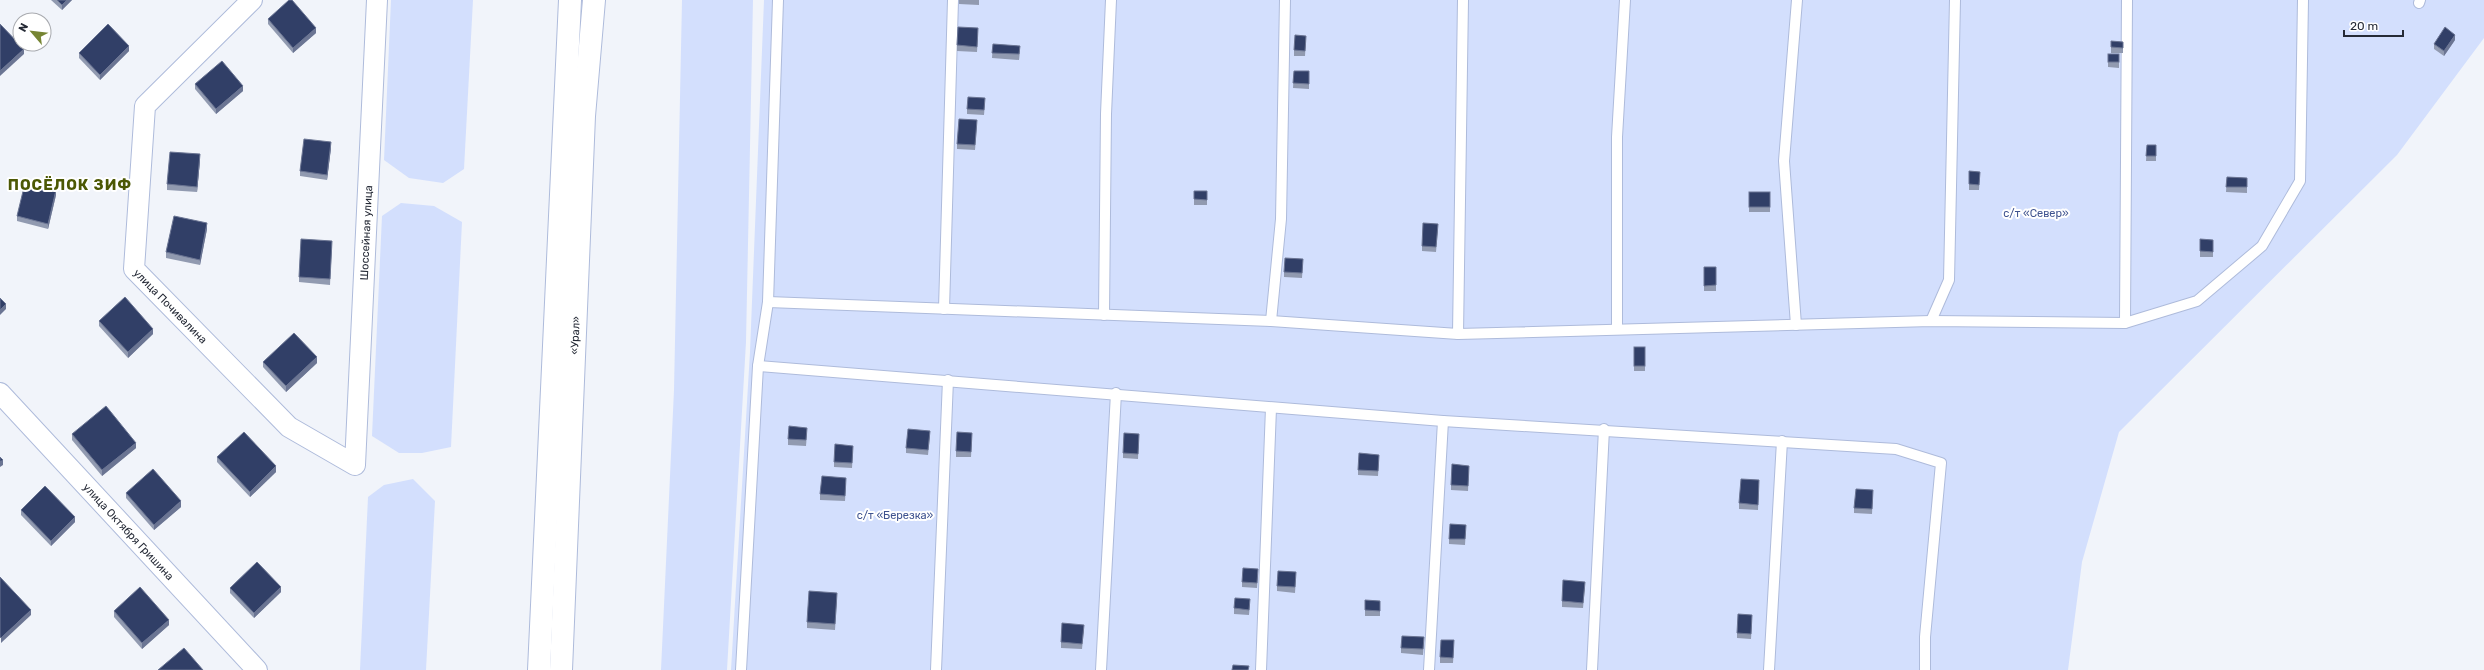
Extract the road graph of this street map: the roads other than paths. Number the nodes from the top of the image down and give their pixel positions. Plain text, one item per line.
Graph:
1 (252, 0) edge
2 (377, 0) edge
3 (570, 0) edge
4 (594, 0) edge
5 (778, 0) edge
6 (953, 0) edge
7 (1111, 0) edge
8 (1285, 0) edge
9 (1463, 0) edge
10 (1625, 0) edge
11 (1797, 0) edge
12 (1955, 0) edge
13 (2128, 0) edge
14 (2303, 0) edge
15 (768, 302) junction
16 (944, 309) junction
17 (1104, 315) junction
18 (1271, 321) junction
19 (1931, 321) junction
20 (2126, 323) junction
21 (1796, 325) junction
22 (1617, 329) junction
23 (1458, 334) junction
24 (758, 366) junction
25 (948, 380) junction
26 (0, 393) edge
27 (1116, 393) junction
28 (1271, 408) junction
29 (1443, 421) junction
30 (1604, 429) junction
31 (1782, 441) junction
32 (355, 465) joint
33 (256, 670) edge
34 (539, 670) edge
35 (561, 670) edge
36 (741, 670) edge
37 (936, 670) edge
38 (1101, 670) edge
39 (1261, 670) edge
40 (1429, 670) edge
41 (1592, 670) edge
42 (1769, 670) edge
43 (1925, 670) edge

1 - 32 street, улица Почивалина
2 - 32 street, Шоссейная улица
3 - 34 highway, «Урал»
4 - 35 highway, «Урал»
5 - 15 lane
6 - 16 lane
7 - 17 lane
8 - 18 lane
9 - 23 lane
10 - 22 lane
11 - 21 lane
12 - 19 lane
13 - 20 lane
14 - 20 lane
15 - 16 lane
15 - 24 lane
16 - 17 lane
17 - 18 lane
18 - 23 lane
19 - 20 lane
19 - 21 lane
21 - 22 lane
22 - 23 lane
24 - 25 lane
24 - 36 lane
25 - 27 lane
25 - 37 lane
26 - 33 street, улица Октября Гришина
27 - 28 lane
27 - 38 lane
28 - 29 lane
28 - 39 lane
29 - 30 lane
29 - 40 lane
30 - 31 lane
30 - 41 lane
31 - 42 lane
31 - 43 lane

